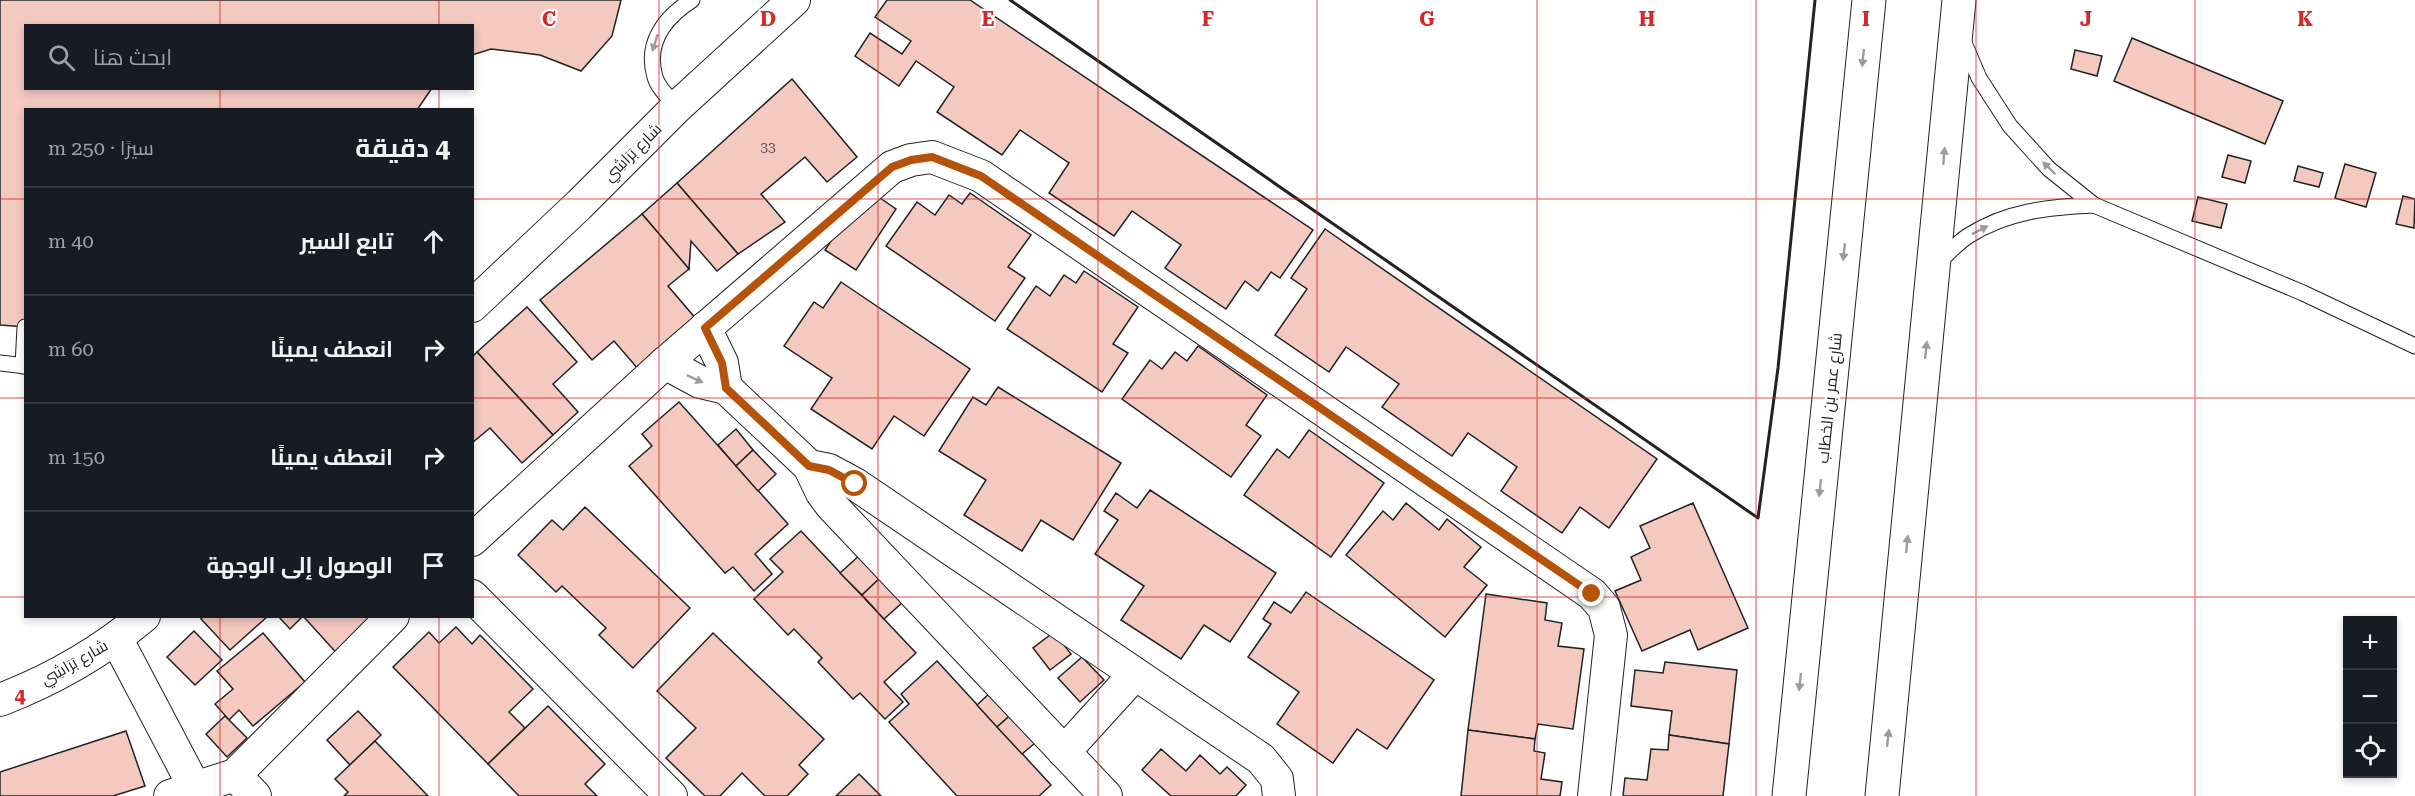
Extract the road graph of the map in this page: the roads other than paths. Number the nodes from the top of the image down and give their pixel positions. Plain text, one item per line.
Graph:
1 (692, 0) edge
2 (794, 0) edge
3 (1869, 0) edge
4 (1958, 13) edge
5 (677, 107) junction
6 (2094, 205) junction
7 (1934, 266) junction
8 (474, 304) edge
9 (705, 328) junction
10 (2415, 346) edge
11 (0, 363) edge
12 (665, 363) junction
13 (24, 366) edge
14 (726, 388) junction
15 (809, 466) junction
16 (474, 538) edge
17 (474, 598) edge
18 (141, 618) edge
19 (391, 618) edge
20 (116, 638) junction
21 (1135, 674) junction
22 (0, 700) edge
23 (1064, 752) junction
24 (245, 785) edge
25 (182, 792) edge
26 (671, 796) edge
27 (1106, 796) edge
28 (1279, 796) edge
29 (1594, 796) edge
30 (1789, 796) edge
31 (1882, 796) edge

1 -> 5 lane
2 - 5 street, شارع بَرَاشِي
3 -> 30 main road, شارع عمر بن الخطاب
6 -> 4 lane
7 -> 4 main road
5 - 8 street, شارع بَرَاشِي
7 -> 6 lane
6 - 10 lane
31 -> 7 main road
9 - 12 street
9 - 14 street
9 - 29 street
11 - 13 lane
12 -> 14 street
12 - 16 street
14 - 15 street
15 - 21 street
15 - 23 street
17 - 26 street
18 - 20 street, شارع بَرَاشِي
19 - 24 street
20 - 22 street, شارع بَرَاشِي
20 - 25 street
21 - 23 street
21 - 28 street
23 - 27 street
24 - 25 street

